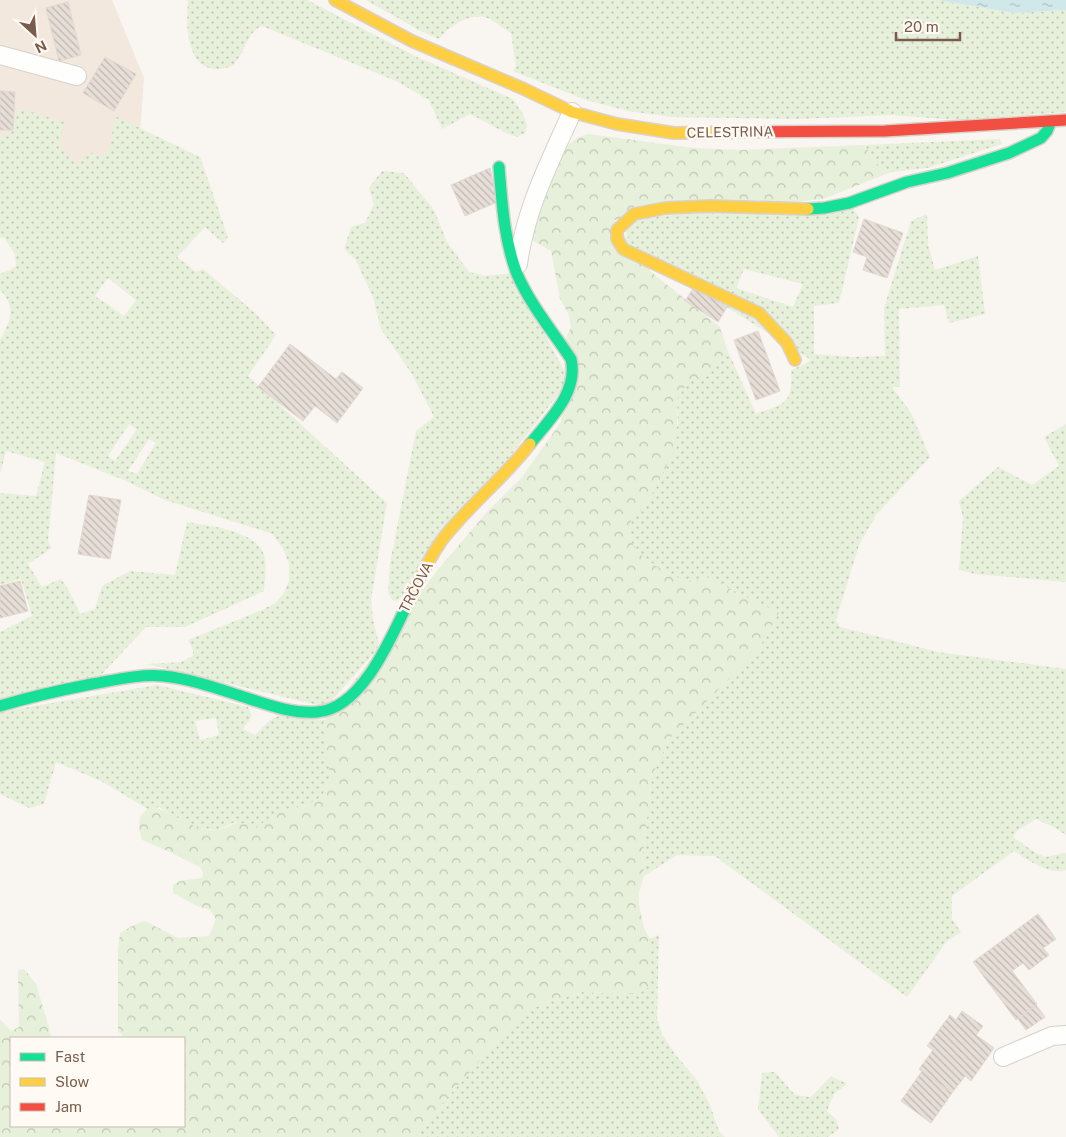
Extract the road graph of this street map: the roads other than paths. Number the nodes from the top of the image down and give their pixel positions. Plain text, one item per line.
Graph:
1 (336, 0) edge
2 (0, 54) edge
3 (77, 76) dead end
4 (572, 112) junction
5 (1066, 120) edge
6 (1051, 121) junction
7 (499, 167) dead end
8 (517, 273) junction
9 (795, 360) dead end
10 (0, 706) edge
11 (1066, 1035) edge
12 (1003, 1057) dead end

1 - 4 street, CELESTRINA
2 - 3 street
4 - 6 street, CELESTRINA
4 - 8 street
5 - 6 street, CELESTRINA
6 - 9 street
7 - 8 street, TRČOVA
8 - 10 street, TRČOVA
11 - 12 street

